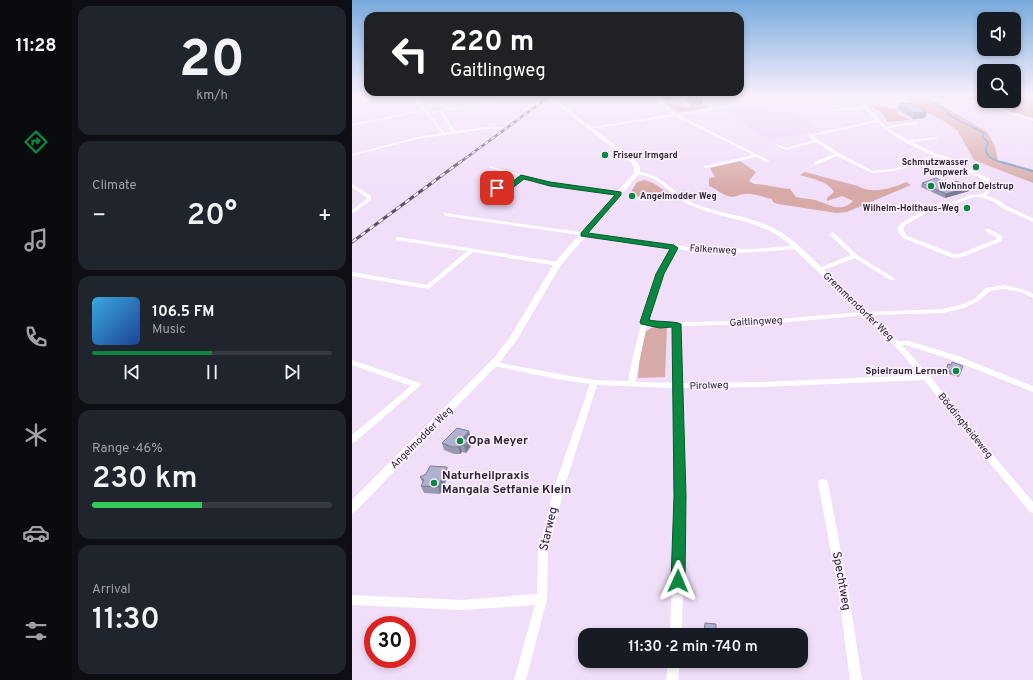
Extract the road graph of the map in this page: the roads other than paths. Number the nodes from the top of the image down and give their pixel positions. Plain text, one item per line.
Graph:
1 (439, 128) edge
2 (451, 128) edge
3 (501, 128) dead end
4 (590, 128) edge
5 (700, 128) edge
6 (847, 128) edge
7 (885, 128) edge
8 (454, 133) junction
9 (444, 134) junction
10 (936, 138) dead end
11 (816, 141) junction
12 (908, 141) junction
13 (777, 145) dead end
14 (837, 154) junction
15 (352, 155) edge
16 (756, 156) junction
17 (939, 156) junction
18 (768, 161) dead end
19 (816, 163) dead end
20 (492, 167) dead end
21 (706, 167) dead end
22 (636, 175) junction
23 (524, 176) junction
24 (352, 185) edge
25 (488, 187) dead end
26 (619, 194) junction
27 (983, 195) junction
28 (1033, 211) edge
29 (352, 212) edge
30 (446, 214) dead end
31 (1023, 215) junction
32 (1033, 220) edge
33 (987, 230) dead end
34 (583, 234) junction
35 (832, 234) dead end
36 (398, 239) dead end
37 (795, 247) junction
38 (674, 248) junction
39 (471, 251) junction
40 (855, 256) junction
41 (558, 264) junction
42 (819, 270) junction
43 (352, 274) edge
44 (892, 279) dead end
45 (1033, 296) edge
46 (867, 314) junction
47 (644, 322) junction
48 (676, 324) junction
49 (896, 343) junction
50 (352, 362) edge
51 (494, 364) junction
52 (926, 377) junction
53 (594, 382) junction
54 (631, 384) junction
55 (677, 387) junction
56 (1033, 390) edge
57 (352, 440) edge
58 (823, 483) dead end
59 (352, 508) edge
60 (1033, 509) edge
61 (542, 599) junction
62 (352, 600) edge
63 (676, 628) edge
64 (673, 668) edge
65 (520, 680) edge
66 (672, 680) edge
67 (856, 680) edge

1 - 9 street
2 - 8 street
3 - 8 street
4 - 22 street
5 - 16 street
6 - 11 street
7 - 12 street
8 - 9 street
9 - 15 street
10 - 12 street
11 - 13 street
11 - 14 street
12 - 17 street
14 - 17 street
14 - 19 street
16 - 18 street
16 - 21 street
17 - 27 street
20 - 23 street
22 - 26 street, Angelmodder Weg
22 - 37 street, Gremmendorfer Weg
23 - 25 street
23 - 26 street
24 - 29 street
26 - 34 street, Angelmodder Weg
27 - 31 street
27 - 33 street
28 - 31 street
30 - 34 street, Falkenweg
31 - 32 street
34 - 38 street, Falkenweg
34 - 41 street, Angelmodder Weg
35 - 40 street
36 - 39 street
37 - 38 street, Falkenweg
37 - 42 street, Gremmendorfer Weg
38 - 47 street
39 - 41 street
39 - 43 street
40 - 42 street, Gremmendorfer Weg
40 - 44 street
41 - 51 street, Angelmodder Weg
42 - 46 street, Gremmendorfer Weg
45 - 46 street, Gaitlingweg
46 - 48 street, Gaitlingweg
46 - 49 street, Gremmendorfer Weg
47 - 48 street, Gaitlingweg
47 - 54 street
48 - 55 street
49 - 52 street, Böddingheideweg
49 - 56 street, Gremmendorfer Weg
50 - 57 street
51 - 53 street, Pirolweg
51 - 59 street, Angelmodder Weg
52 - 55 street, Pirolweg
52 - 60 street, Böddingheideweg
53 - 54 street, Pirolweg
53 - 61 street, Starweg
54 - 55 street, Pirolweg
55 - 63 street
58 - 67 street, Spechtweg
61 - 62 street
61 - 65 street, Starweg
64 - 66 street

